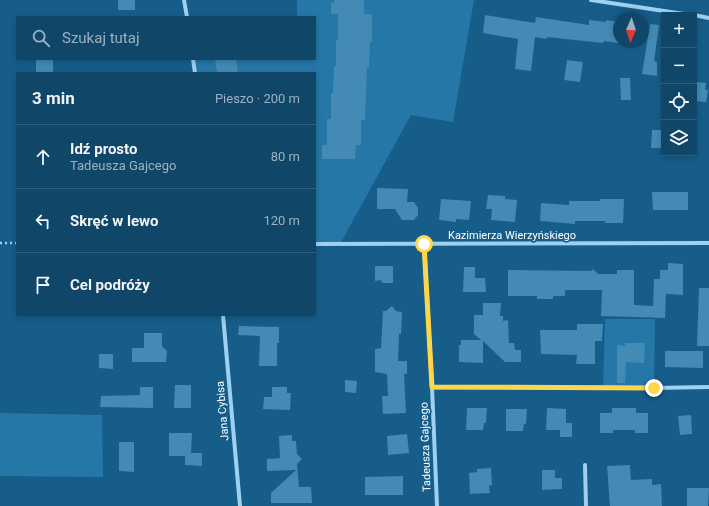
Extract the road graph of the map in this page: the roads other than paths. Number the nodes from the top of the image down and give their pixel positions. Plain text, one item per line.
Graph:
1 (184, 0) edge
2 (591, 0) edge
3 (671, 12) edge
4 (187, 16) edge
5 (697, 16) edge
6 (709, 18) edge
7 (193, 60) edge
8 (196, 72) edge
9 (709, 243) edge
10 (316, 244) edge
11 (424, 244) junction
12 (223, 316) edge
13 (432, 387) junction
14 (709, 387) edge
15 (585, 465) dead end
16 (240, 506) edge
17 (437, 506) edge
18 (586, 506) edge

1 - 4 street
2 - 3 street
5 - 6 street
7 - 8 street
9 - 11 street, Kazimierza Wierzyńskiego
10 - 11 street, Kazimierza Wierzyńskiego
11 - 13 street, Tadeusza Gajcego
12 - 16 street, Jana Cybisa
13 - 14 street
13 - 17 street, Tadeusza Gajcego
15 - 18 street

